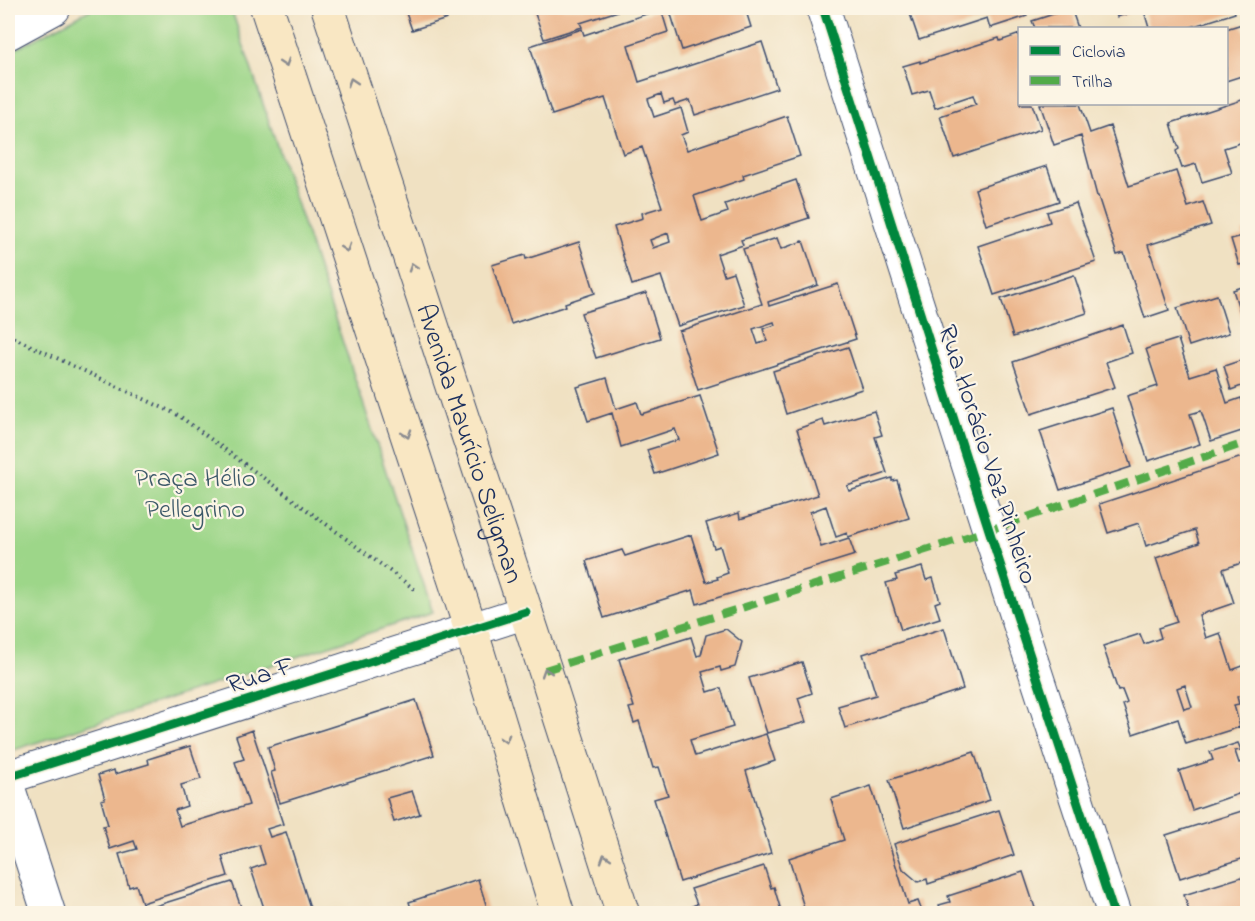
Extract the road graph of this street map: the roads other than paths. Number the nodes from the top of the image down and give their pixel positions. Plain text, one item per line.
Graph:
1 (54, 8) edge
2 (267, 8) edge
3 (328, 8) edge
4 (823, 8) edge
5 (8, 33) edge
6 (526, 612) junction
7 (471, 630) junction
8 (8, 777) edge
9 (8, 787) edge
10 (49, 914) edge
11 (558, 914) edge
12 (622, 914) edge
13 (1114, 914) edge

1 - 5 street
2 -> 7 main road
6 -> 3 main road, Avenida Maurício Seligman
4 - 13 street, Rua Horácio Vaz Pinheiro
6 - 7 street, Rua F
12 -> 6 main road, Avenida Maurício Seligman
7 - 8 street, Rua F
7 -> 11 main road
9 - 10 street

